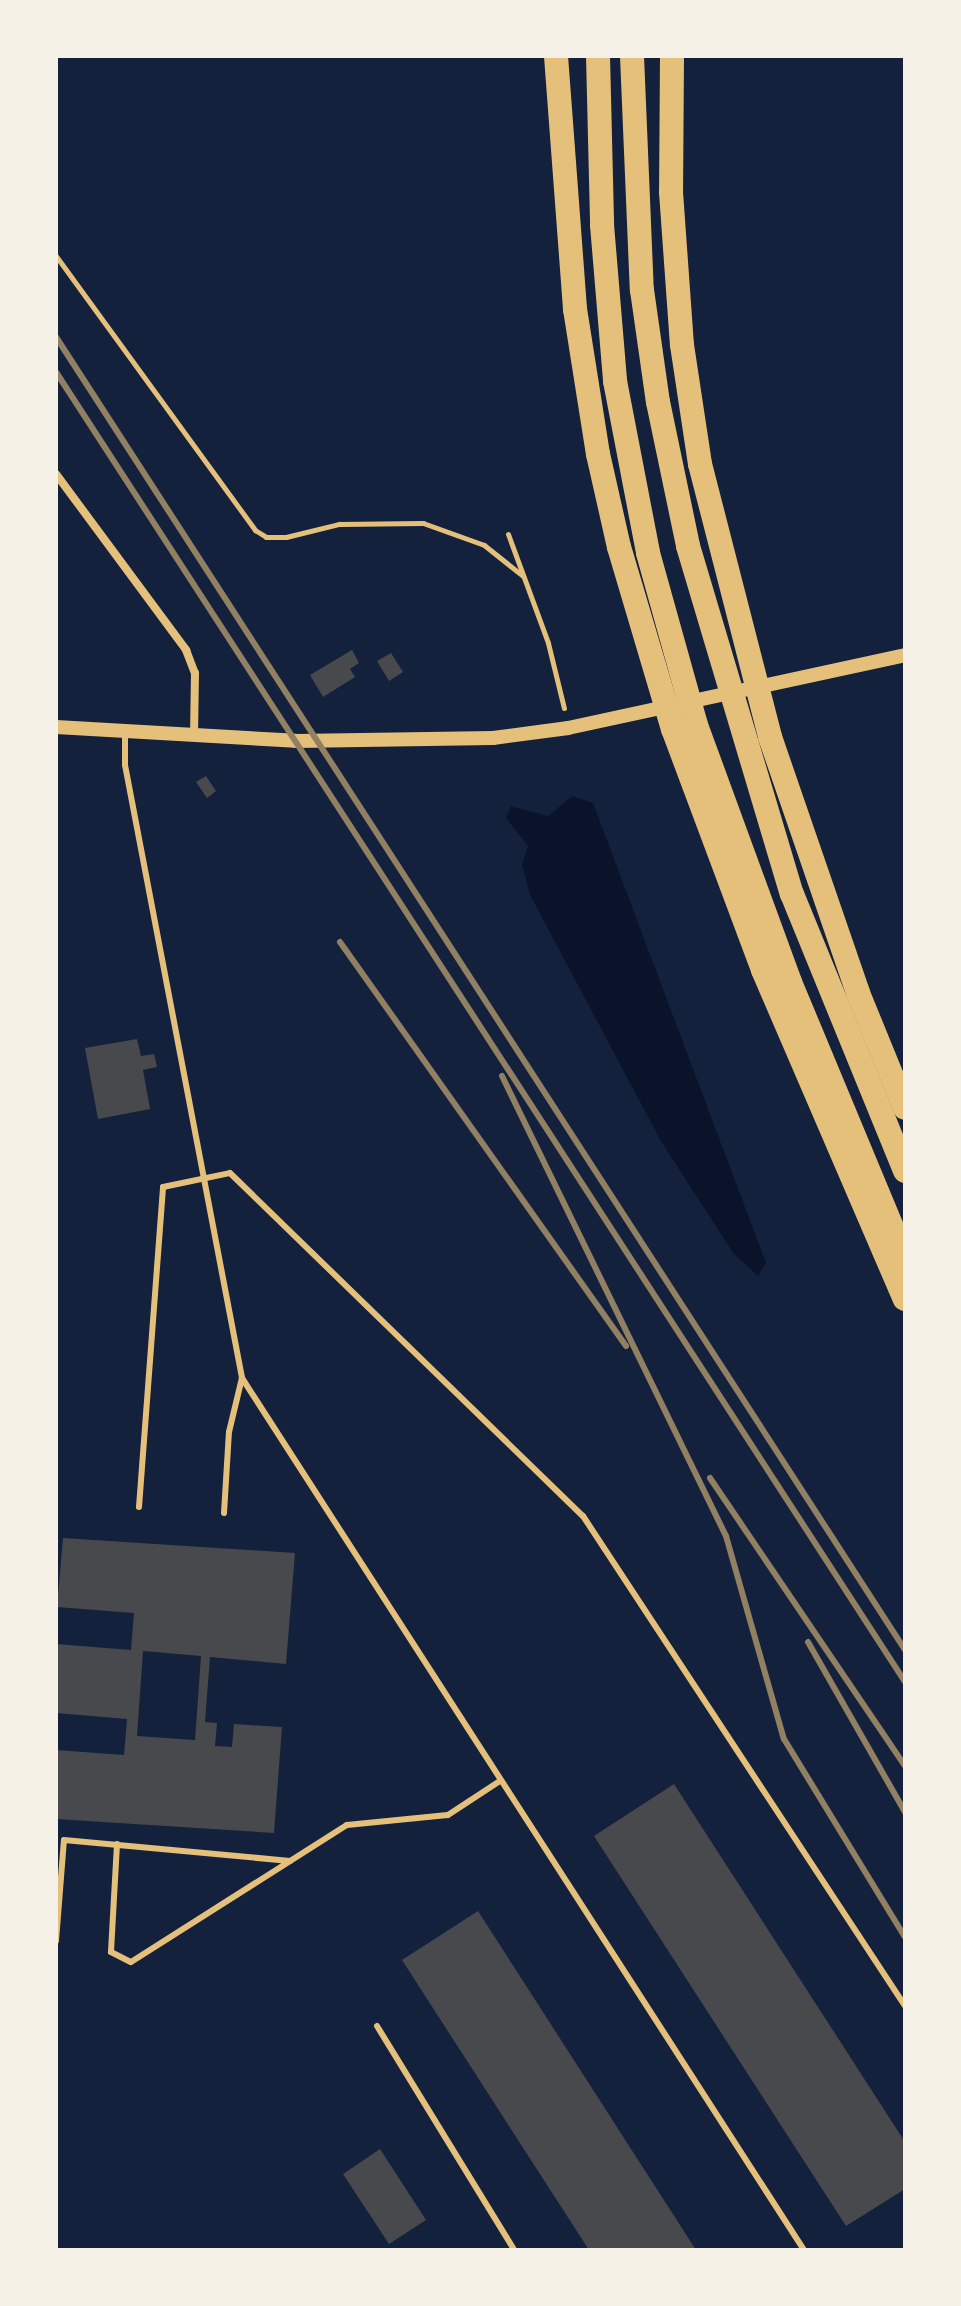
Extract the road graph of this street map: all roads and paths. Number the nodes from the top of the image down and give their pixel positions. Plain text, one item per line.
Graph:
1 (556, 56) edge
2 (598, 56) edge
3 (632, 56) edge
4 (672, 56) edge
5 (56, 258) edge
6 (56, 474) edge
7 (508, 534) dead end
8 (523, 576) junction
9 (905, 655) edge
10 (56, 727) edge
11 (684, 727) junction
12 (568, 728) junction
13 (125, 731) junction
14 (194, 736) junction
15 (905, 1108) edge
16 (905, 1171) edge
17 (200, 1179) junction
18 (905, 1258) edge
19 (905, 1299) edge
20 (242, 1378) junction
21 (139, 1507) dead end
22 (224, 1513) dead end
23 (500, 1781) junction
24 (117, 1844) junction
25 (290, 1861) junction
26 (56, 1941) edge
27 (905, 2006) edge
28 (377, 2026) dead end
29 (514, 2250) edge
30 (804, 2250) edge

1 - 11 highway
2 - 11 highway
3 - 16 highway
4 - 15 highway
5 - 8 path
6 - 14 street
7 - 8 path
8 - 12 path
9 - 12 street
10 - 13 street
11 - 18 highway
11 - 19 highway
12 - 14 street
13 - 14 street
13 - 17 lane
17 - 20 lane
17 - 21 lane
17 - 27 lane
20 - 22 lane
20 - 23 lane
23 - 25 lane
23 - 30 lane
24 - 25 lane
24 - 25 lane
24 - 26 lane
28 - 29 lane

